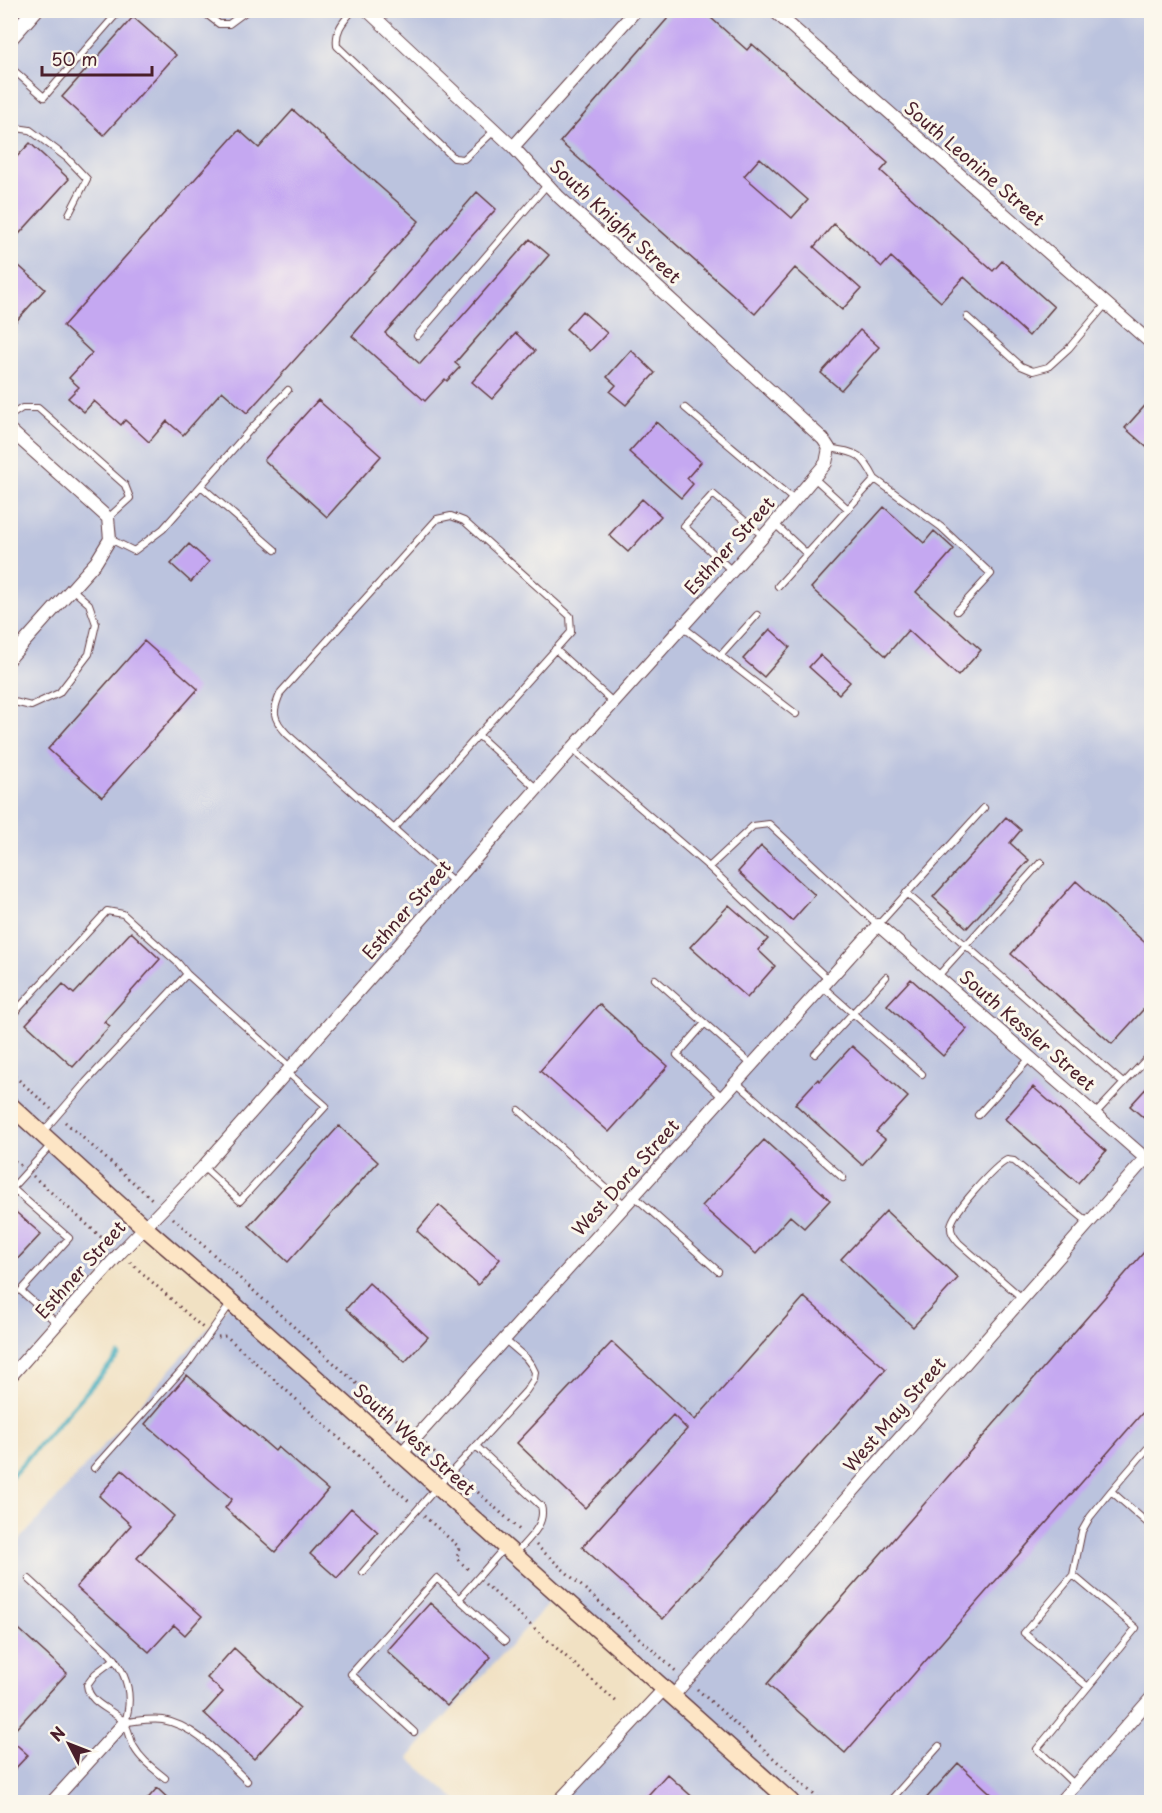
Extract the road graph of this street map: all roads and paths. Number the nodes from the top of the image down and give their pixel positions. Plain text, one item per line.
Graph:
1 (35, 10) edge
2 (120, 10) edge
3 (201, 10) edge
4 (248, 10) edge
5 (353, 10) edge
6 (367, 10) edge
7 (636, 10) edge
8 (773, 10) edge
9 (10, 38) edge
10 (10, 67) edge
11 (10, 127) edge
12 (495, 130) junction
13 (513, 147) junction
14 (547, 185) junction
15 (69, 214) dead end
16 (1106, 304) junction
17 (967, 317) dead end
18 (417, 336) dead end
19 (1152, 344) edge
20 (288, 390) dead end
21 (685, 408) dead end
22 (10, 416) edge
23 (10, 430) edge
24 (829, 448) junction
25 (813, 478) junction
26 (875, 479) junction
27 (201, 486) junction
28 (794, 501) junction
29 (848, 509) junction
30 (775, 524) junction
31 (109, 529) junction
32 (764, 537) junction
33 (275, 550) dead end
34 (807, 554) junction
35 (732, 571) junction
36 (778, 586) dead end
37 (72, 589) junction
38 (957, 610) dead end
39 (757, 615) dead end
40 (683, 627) junction
41 (555, 649) junction
42 (720, 656) junction
43 (10, 658) edge
44 (10, 701) edge
45 (614, 704) junction
46 (796, 714) dead end
47 (478, 735) junction
48 (572, 749) junction
49 (537, 789) junction
50 (984, 808) dead end
51 (394, 829) junction
52 (1041, 862) dead end
53 (709, 867) junction
54 (455, 883) junction
55 (906, 893) junction
56 (878, 925) junction
57 (966, 944) junction
58 (187, 974) junction
59 (938, 976) junction
60 (886, 977) dead end
61 (655, 979) dead end
62 (826, 983) junction
63 (16, 1011) dead end
64 (853, 1013) junction
65 (705, 1023) junction
66 (1152, 1053) edge
67 (815, 1054) dead end
68 (1030, 1057) junction
69 (752, 1065) junction
70 (289, 1070) junction
71 (922, 1074) dead end
72 (736, 1082) junction
73 (1124, 1083) junction
74 (723, 1097) junction
75 (519, 1110) dead end
76 (13, 1111) edge
77 (978, 1115) dead end
78 (1095, 1115) junction
79 (47, 1138) junction
80 (10, 1157) edge
81 (1148, 1161) edge
82 (203, 1167) junction
83 (27, 1171) junction
84 (843, 1178) dead end
85 (630, 1201) junction
86 (1089, 1223) junction
87 (144, 1227) junction
88 (120, 1253) junction
89 (718, 1270) dead end
90 (1022, 1298) junction
91 (231, 1302) junction
92 (58, 1323) junction
93 (208, 1334) junction
94 (505, 1340) junction
95 (10, 1377) edge
96 (1152, 1443) edge
97 (476, 1446) junction
98 (401, 1454) junction
99 (94, 1468) dead end
100 (437, 1487) junction
101 (1111, 1491) junction
102 (417, 1509) junction
103 (1152, 1527) edge
104 (509, 1551) junction
105 (363, 1572) dead end
106 (1074, 1575) junction
107 (478, 1577) junction
108 (29, 1579) dead end
109 (459, 1599) junction
110 (505, 1641) dead end
111 (115, 1659) junction
112 (1088, 1687) junction
113 (668, 1693) junction
114 (1152, 1697) edge
115 (618, 1703) dead end
116 (124, 1722) junction
117 (414, 1732) dead end
118 (939, 1746) dead end
119 (165, 1778) dead end
120 (247, 1781) dead end
121 (1075, 1785) junction
122 (52, 1803) edge
123 (558, 1803) edge
124 (791, 1803) edge
125 (889, 1803) edge
126 (1060, 1803) edge

1 - 9 street
2 - 10 lane
3 - 4 lane
5 - 12 lane
6 - 12 street, South Knight Street
7 - 13 street
8 - 16 street, South Leonine Street
11 - 15 lane
12 - 13 street, South Knight Street
13 - 14 street, South Knight Street
14 - 18 lane
14 - 24 street, South Knight Street
16 - 17 lane
16 - 19 street, South Leonine Street
20 - 27 lane
21 - 28 lane
22 - 31 lane
23 - 31 street
24 - 25 street, Esthner Street
24 - 26 lane
25 - 28 street, Esthner Street
25 - 29 lane
26 - 29 lane
26 - 38 lane
27 - 31 lane
27 - 33 lane
28 - 30 street, Esthner Street
29 - 34 lane
30 - 32 street, Esthner Street
30 - 34 lane
31 - 37 street
32 - 35 street, Esthner Street
32 - 35 lane
34 - 36 lane
35 - 40 street, Esthner Street
37 - 43 street
37 - 44 lane
39 - 42 lane
40 - 42 lane
40 - 45 street, Esthner Street
41 - 45 lane
41 - 47 lane
41 - 51 lane
42 - 46 lane
45 - 48 street, Esthner Street
47 - 49 lane
47 - 51 lane
48 - 49 street, Esthner Street
48 - 53 lane
49 - 54 street, Esthner Street
50 - 55 lane
51 - 54 lane
52 - 57 lane
53 - 56 lane
53 - 62 lane
54 - 70 street, Esthner Street
55 - 56 lane
55 - 57 lane
56 - 59 street, South Kessler Street
56 - 62 street, West Dora Street
57 - 59 lane
57 - 73 lane
58 - 63 lane
58 - 70 lane
58 - 79 lane
59 - 68 street, South Kessler Street
60 - 64 lane
61 - 65 lane
62 - 64 lane
62 - 69 street, West Dora Street
64 - 67 lane
64 - 71 lane
65 - 69 lane
65 - 74 lane
66 - 73 lane
68 - 77 lane
68 - 78 street, South Kessler Street
69 - 72 street, West Dora Street
70 - 82 street, Esthner Street
70 - 82 lane
72 - 74 street, West Dora Street
72 - 84 lane
73 - 78 lane
74 - 85 street, West Dora Street
75 - 85 lane
76 - 79 main road, South West Street
78 - 81 street, South Kessler Street
79 - 83 lane
79 - 87 main road, South West Street
80 - 83 path
81 - 86 street, West May Street
82 - 87 street, Esthner Street
83 - 88 path
83 - 92 lane
85 - 89 lane
85 - 94 street, West Dora Street
86 - 90 street, West May Street
86 - 90 lane
87 - 88 street, Esthner Street
87 - 91 main road, South West Street
88 - 92 street, Esthner Street
88 - 93 path
90 - 113 street, West May Street
91 - 93 lane
91 - 98 main road, South West Street
92 - 95 street, Esthner Street
93 - 99 lane
93 - 102 path
94 - 97 lane
94 - 98 street, West Dora Street
96 - 101 lane
97 - 100 lane
97 - 104 lane
98 - 100 main road, South West Street
100 - 102 lane
100 - 104 main road, South West Street
101 - 103 lane
101 - 106 lane
102 - 105 lane
102 - 107 path
104 - 107 lane
104 - 113 main road, South West Street
106 - 112 lane
106 - 112 lane
107 - 109 lane
107 - 115 path
108 - 111 lane
109 - 110 lane
109 - 117 lane
111 - 116 lane
111 - 116 lane
112 - 121 lane
113 - 123 street, West May Street
113 - 124 main road, South West Street
114 - 121 street
116 - 119 lane
116 - 120 lane
116 - 122 street
118 - 125 lane
121 - 126 street

